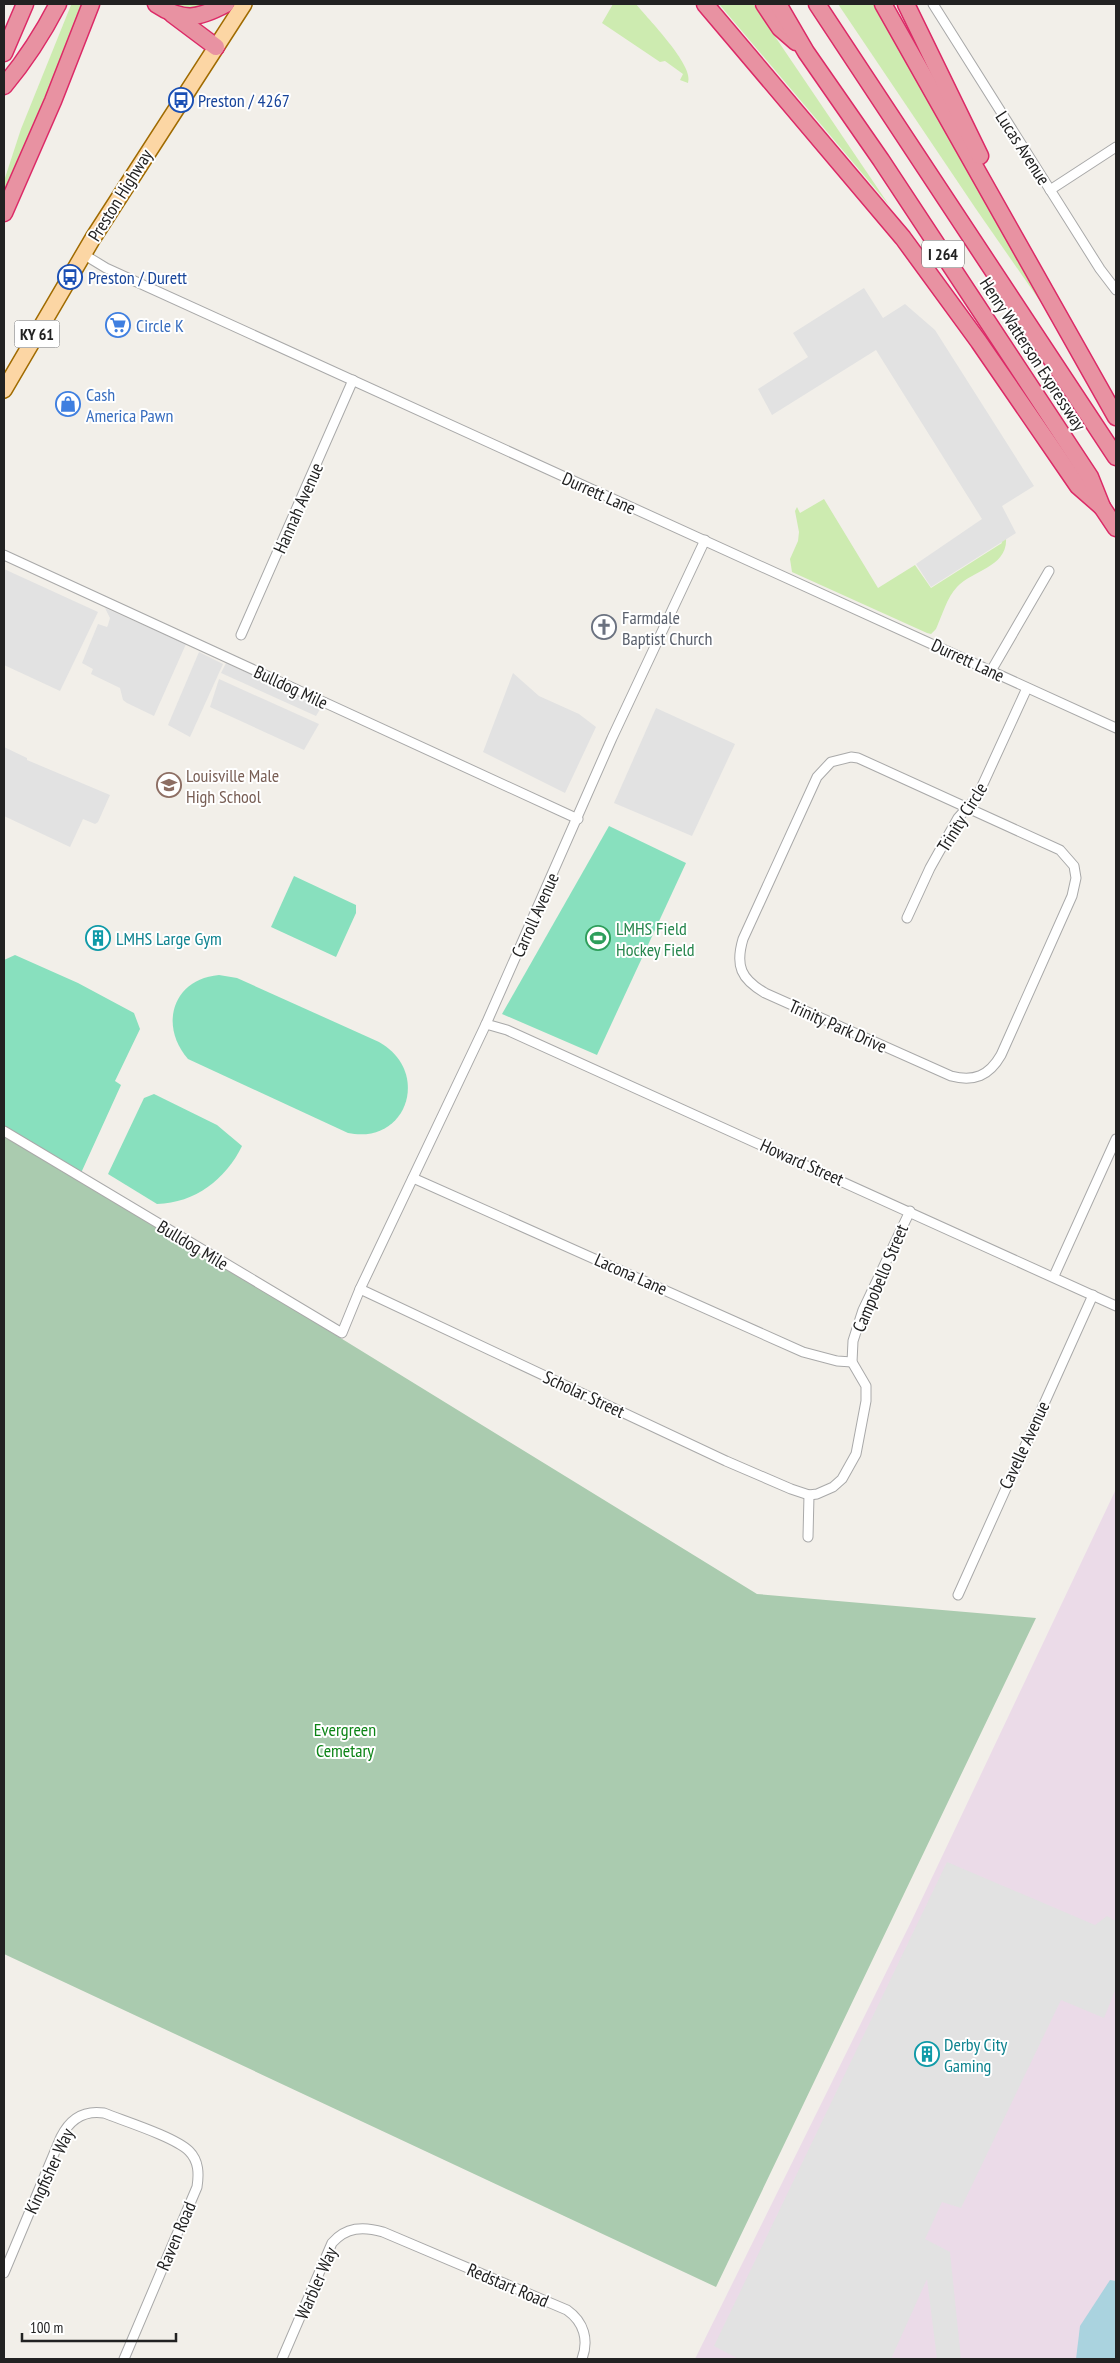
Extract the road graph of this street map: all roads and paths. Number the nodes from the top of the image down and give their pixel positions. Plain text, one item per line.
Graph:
1 (25, 4) edge
2 (58, 4) edge
3 (91, 4) edge
4 (156, 4) edge
5 (226, 4) edge
6 (244, 4) edge
7 (705, 4) edge
8 (764, 4) edge
9 (778, 4) edge
10 (817, 4) edge
11 (883, 4) edge
12 (906, 4) edge
13 (933, 4) edge
14 (172, 14) junction
15 (216, 47) junction
16 (806, 52) junction
17 (4, 53) edge
18 (4, 86) edge
19 (1116, 147) edge
20 (986, 188) junction
21 (1050, 190) junction
22 (4, 213) edge
23 (83, 254) junction
24 (1116, 290) edge
25 (353, 380) junction
26 (4, 390) edge
27 (1116, 417) edge
28 (1116, 457) edge
29 (1102, 507) junction
30 (1116, 528) edge
31 (705, 540) junction
32 (4, 555) edge
33 (1049, 571) dead end
34 (241, 635) dead end
35 (991, 671) junction
36 (1028, 688) junction
37 (1116, 728) edge
38 (968, 807) junction
39 (578, 819) junction
40 (907, 918) dead end
41 (486, 1024) junction
42 (4, 1130) edge
43 (1116, 1139) edge
44 (413, 1178) junction
45 (910, 1211) junction
46 (1054, 1276) junction
47 (360, 1289) junction
48 (1093, 1295) junction
49 (1116, 1306) edge
50 (852, 1362) junction
51 (809, 1495) junction
52 (808, 1537) dead end
53 (958, 1595) dead end
54 (151, 2132) joint
55 (396, 2238) joint
56 (4, 2273) edge
57 (124, 2359) edge
58 (282, 2359) edge
59 (582, 2359) edge

1 - 17 highway
2 - 18 highway
3 - 22 highway
4 - 14 highway
5 - 14 highway
6 - 15 main road, Preston Highway / KY 61
7 - 29 highway
8 - 16 highway
9 - 16 highway, Henry Watterson Expressway / I 264
10 - 28 highway, Henry Watterson Expressway / I 264
11 - 20 highway
12 - 20 highway
13 - 21 street, Lucas Avenue
14 - 15 highway
15 - 23 main road, Preston Highway / KY 61
16 - 29 highway, Henry Watterson Expressway / I 264
19 - 21 street
20 - 27 highway
21 - 24 street, Lucas Avenue
23 - 25 street, Durrett Lane
23 - 26 main road, Preston Highway / KY 61
25 - 31 street, Durrett Lane
25 - 34 street, Hannah Avenue
29 - 30 highway, Henry Watterson Expressway / I 264
31 - 35 street, Durrett Lane
31 - 39 street, Carroll Avenue
32 - 39 street, Bulldog Mile
33 - 35 street
35 - 36 street, Durrett Lane
36 - 37 street, Durrett Lane
36 - 38 street, Trinity Circle
38 - 38 street, Trinity Park Drive
38 - 40 street, Trinity Circle
39 - 41 street, Carroll Avenue
41 - 44 street, Carroll Avenue
41 - 45 street, Howard Street
42 - 47 street, Bulldog Mile
43 - 46 street
44 - 47 street, Carroll Avenue
44 - 50 street, Lacona Lane
45 - 46 street, Howard Street
45 - 50 street, Campobello Street
46 - 48 street, Howard Street
47 - 51 street, Scholar Street
48 - 49 street, Howard Street
48 - 53 street, Cavelle Avenue
50 - 51 street
51 - 52 street
54 - 56 street, Kingfisher Way
54 - 57 street, Raven Road
55 - 58 street, Warbler Way
55 - 59 street, Redstart Road

